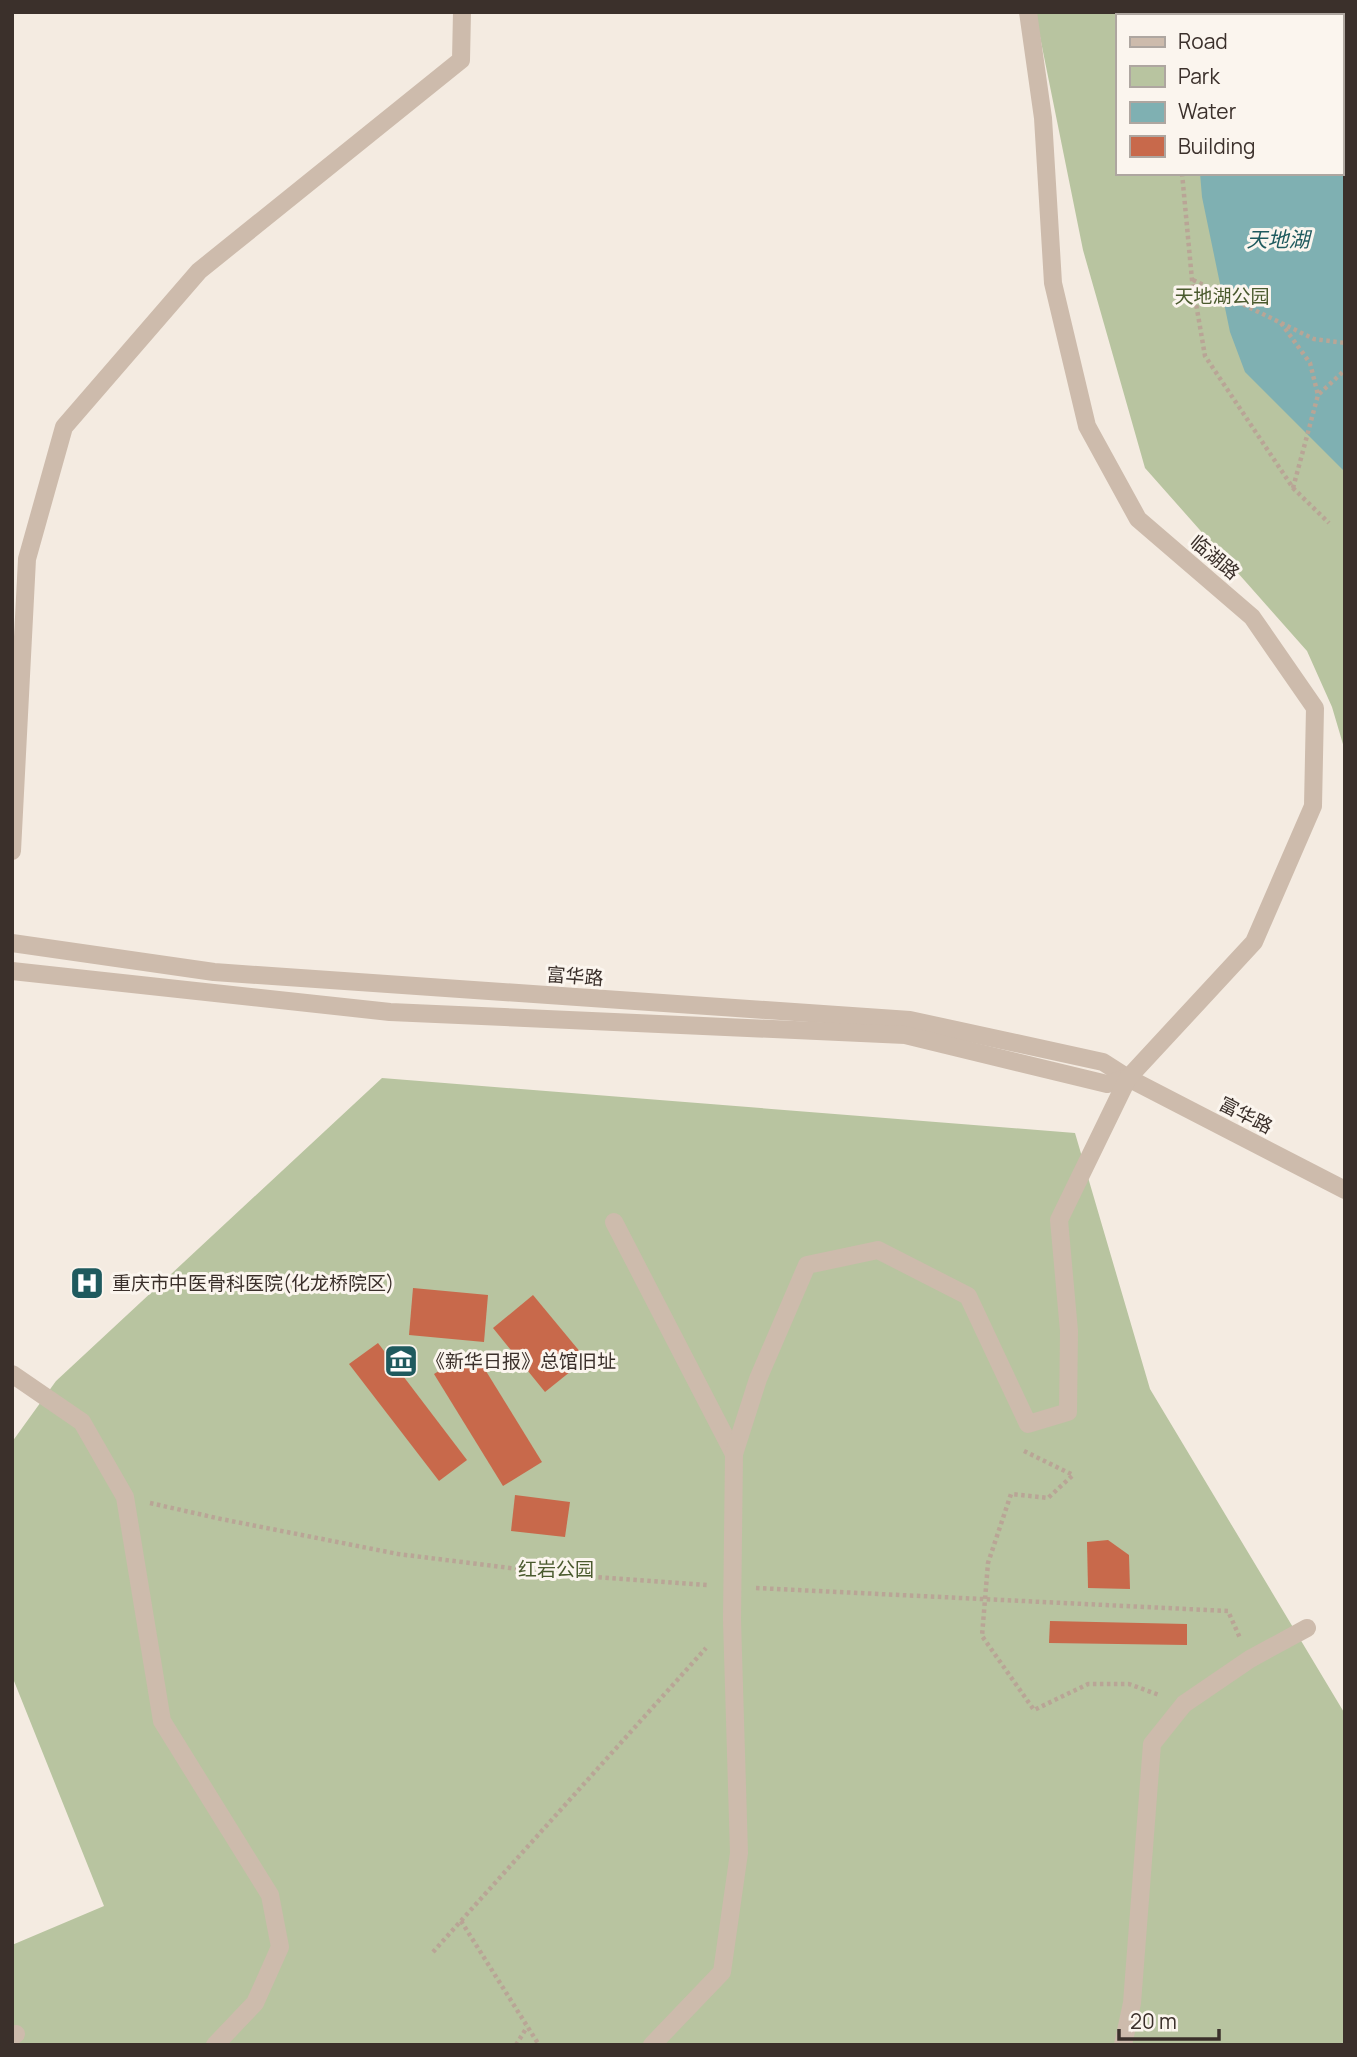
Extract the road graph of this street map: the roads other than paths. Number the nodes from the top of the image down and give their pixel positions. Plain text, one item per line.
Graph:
1 (461, 12) edge
2 (1028, 12) edge
3 (12, 851) edge
4 (12, 943) edge
5 (12, 971) edge
6 (1128, 1078) junction
7 (1345, 1190) edge
8 (614, 1222) dead end
9 (12, 1374) edge
10 (734, 1454) junction
11 (1307, 1628) dead end
12 (215, 2045) edge
13 (652, 2045) edge
14 (1124, 2045) edge

1 - 3 street
2 - 6 street, 临湖路
4 - 6 street, 富华路
5 - 6 street
6 - 7 street, 富华路
6 - 10 street, 临湖路
8 - 10 street
9 - 12 street
10 - 13 street
11 - 14 street

